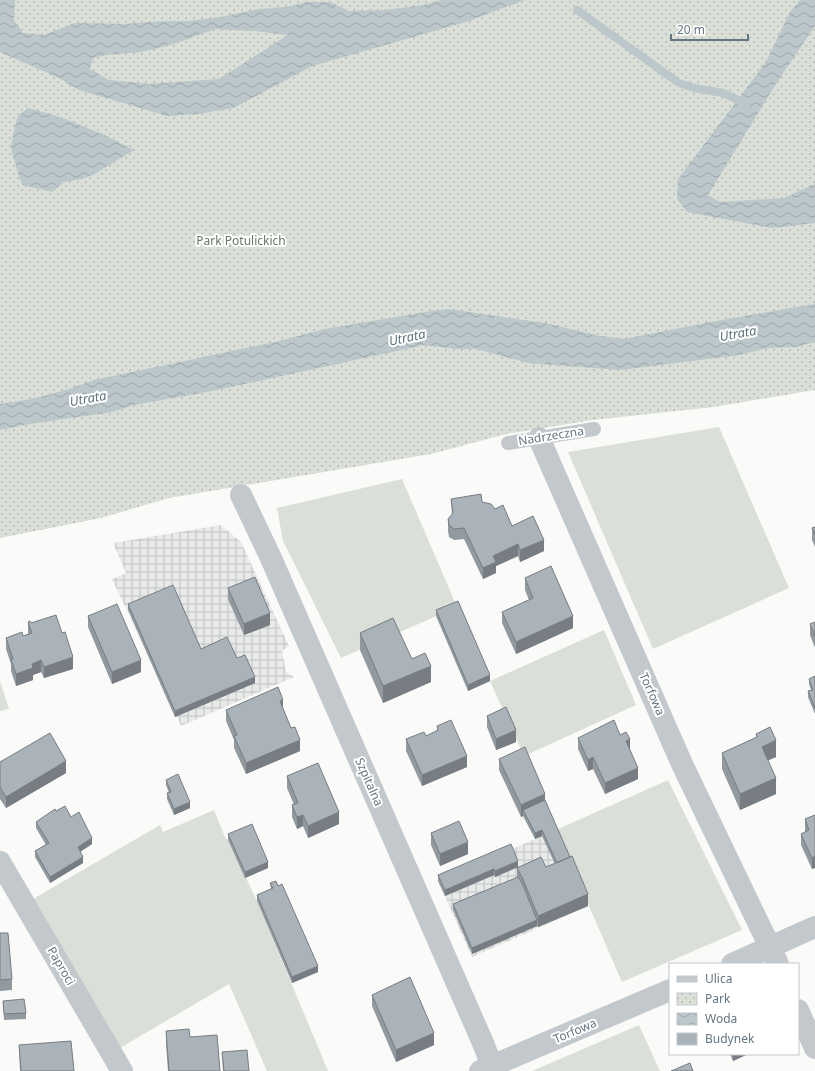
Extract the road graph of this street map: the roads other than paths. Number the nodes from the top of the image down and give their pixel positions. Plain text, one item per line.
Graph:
1 (594, 429) dead end
2 (539, 438) junction
3 (508, 443) dead end
4 (241, 495) dead end
5 (0, 862) edge
6 (815, 927) edge
7 (774, 956) edge
8 (737, 963) edge
9 (669, 990) edge
10 (799, 1012) edge
11 (815, 1048) edge
12 (488, 1069) edge
13 (122, 1071) edge

1 - 2 lane, Nadrzeczna
2 - 3 lane, Nadrzeczna
2 - 7 street, Torfowa
4 - 12 street, Szpitalna
5 - 13 street, Paproci
6 - 7 street
7 - 8 street
9 - 12 street, Torfowa
10 - 11 street

